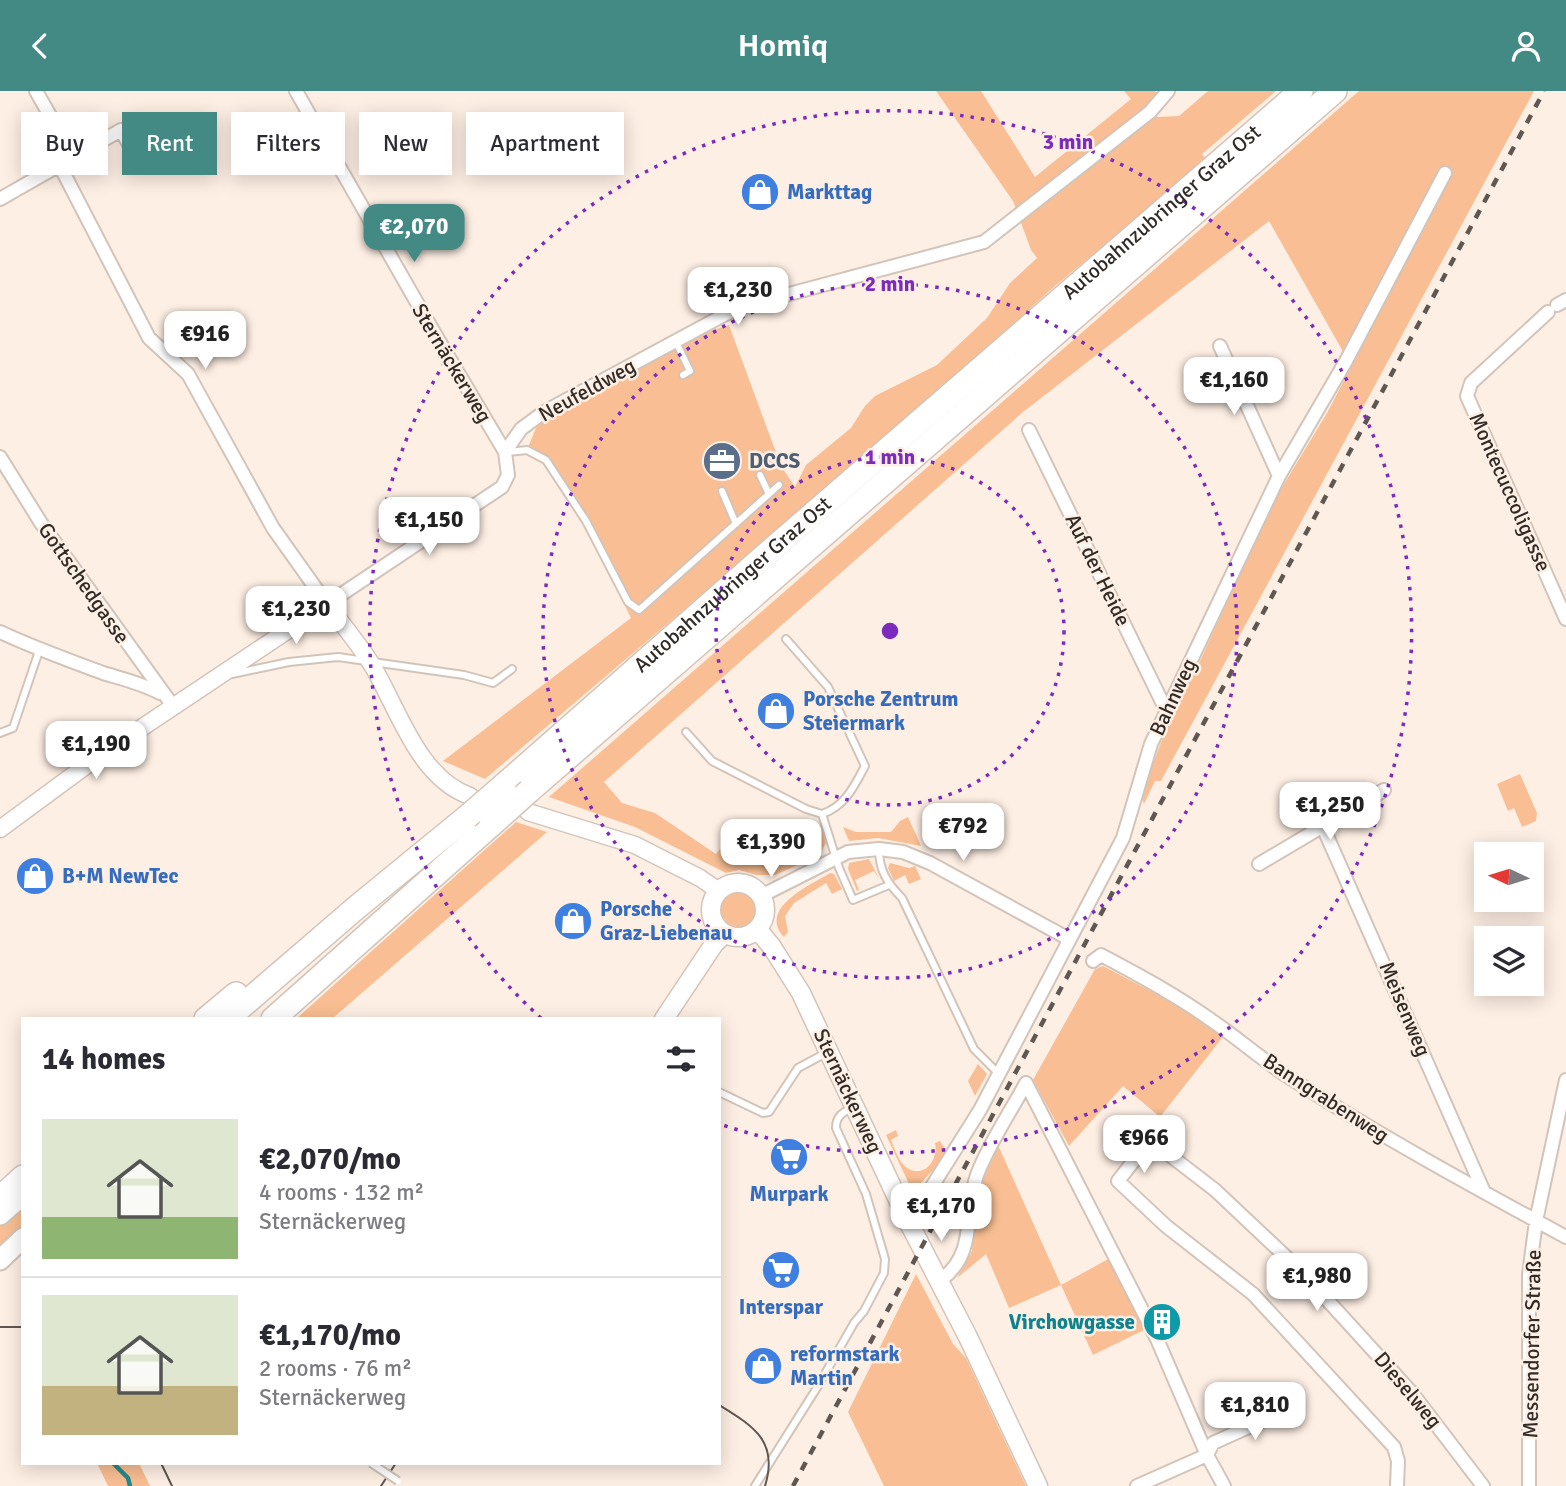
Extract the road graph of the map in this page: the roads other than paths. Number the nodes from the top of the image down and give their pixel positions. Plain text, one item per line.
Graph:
1 (36, 91) edge
2 (296, 91) edge
3 (1168, 91) edge
4 (1301, 91) edge
5 (1335, 91) edge
6 (48, 112) edge
7 (1445, 173) dead end
8 (44, 175) edge
9 (65, 175) edge
10 (0, 199) edge
11 (1557, 306) edge
12 (676, 342) junction
13 (1220, 346) dead end
14 (682, 375) dead end
15 (1029, 430) dead end
16 (505, 452) junction
17 (0, 457) edge
18 (760, 475) dead end
19 (1279, 476) junction
20 (779, 485) dead end
21 (722, 491) dead end
22 (769, 494) junction
23 (736, 524) junction
24 (327, 604) junction
25 (1566, 619) edge
26 (0, 632) edge
27 (786, 639) dead end
28 (39, 650) junction
29 (371, 663) junction
30 (512, 669) dead end
31 (212, 680) junction
32 (168, 701) junction
33 (1166, 710) junction
34 (686, 732) dead end
35 (0, 733) edge
36 (1384, 790) dead end
37 (528, 802) junction
38 (468, 806) junction
39 (822, 814) junction
40 (1324, 827) junction
41 (0, 829) edge
42 (880, 849) junction
43 (836, 858) junction
44 (1259, 864) dead end
45 (889, 885) junction
46 (719, 891) junction
47 (761, 896) junction
48 (755, 931) junction
49 (724, 934) junction
50 (1069, 939) junction
51 (316, 942) junction
52 (1093, 961) dead end
53 (208, 1017) edge
54 (229, 1017) edge
55 (275, 1017) edge
56 (665, 1017) edge
57 (829, 1051) junction
58 (998, 1073) junction
59 (1566, 1080) edge
60 (721, 1093) edge
61 (847, 1110) junction
62 (21, 1179) edge
63 (1485, 1192) junction
64 (21, 1197) edge
65 (0, 1198) edge
66 (0, 1215) edge
67 (1536, 1221) junction
68 (909, 1223) junction
69 (1566, 1237) edge
70 (21, 1240) edge
71 (21, 1250) edge
72 (0, 1262) edge
73 (940, 1280) junction
74 (1284, 1411) dead end
75 (1207, 1455) junction
76 (374, 1465) edge
77 (398, 1481) dead end
78 (755, 1486) edge
79 (1038, 1486) edge
80 (1137, 1486) edge
81 (1224, 1486) edge
82 (1397, 1486) edge
83 (1483, 1486) edge
84 (1529, 1486) edge

1 - 6 street
2 - 16 street, Sternäckerweg
3 - 12 street, Neufeldweg
4 - 38 highway, Autobahnzubringer Graz Ost, bridge
5 - 37 highway, Autobahnzubringer Graz Ost
7 - 19 street, Bahnweg
8 - 10 street
9 - 24 street
11 - 25 street, Montecuccoligasse
12 - 14 lane
12 - 16 street, Neufeldweg
13 - 19 street
15 - 33 street, Auf der Heide
16 - 23 lane
16 - 24 street
17 - 32 street, Gottschedgasse
18 - 22 lane
19 - 33 street, Bahnweg
20 - 22 lane
21 - 23 lane
22 - 23 lane
24 - 29 street
24 - 31 street
26 - 28 street
27 - 39 lane
28 - 32 street
28 - 35 lane
29 - 30 lane
29 - 31 lane
29 - 38 street
31 - 32 street
32 - 41 street
33 - 50 street, Bahnweg
34 - 39 lane
36 - 40 street
37 - 46 street
37 - 55 highway, Autobahnzubringer Graz Ost, bridge
38 - 51 highway, Autobahnzubringer Graz Ost
39 - 43 lane
40 - 44 street
40 - 63 street, Meisenweg
42 - 43 street
42 - 45 lane
42 - 50 street
43 - 45 lane
43 - 47 street
45 - 58 lane
46 - 47 main road
46 - 49 main road
47 - 48 main road
48 - 49 main road
48 - 57 main road, Sternäckerweg
49 - 56 main road
50 - 58 street, Bahnweg
51 - 53 highway
51 - 54 highway, Autobahnzubringer Graz Ost
52 - 63 street, Banngrabenweg
57 - 60 lane
57 - 61 main road, Sternäckerweg
58 - 68 street, Bahnweg
59 - 67 street, Messendorfer Straße
61 - 68 main road, Sternäckerweg
61 - 78 lane
62 - 65 highway
63 - 67 street, Banngrabenweg
64 - 66 main road
67 - 69 street, Banngrabenweg
67 - 84 street, Messendorfer Straße
68 - 73 main road, Sternäckerweg
70 - 72 main road
71 - 72 main road
73 - 75 street
73 - 79 main road, Sternäckerweg
74 - 75 street
75 - 80 street
75 - 81 street
76 - 77 lane, bridge
82 - 83 street, Dieselweg

